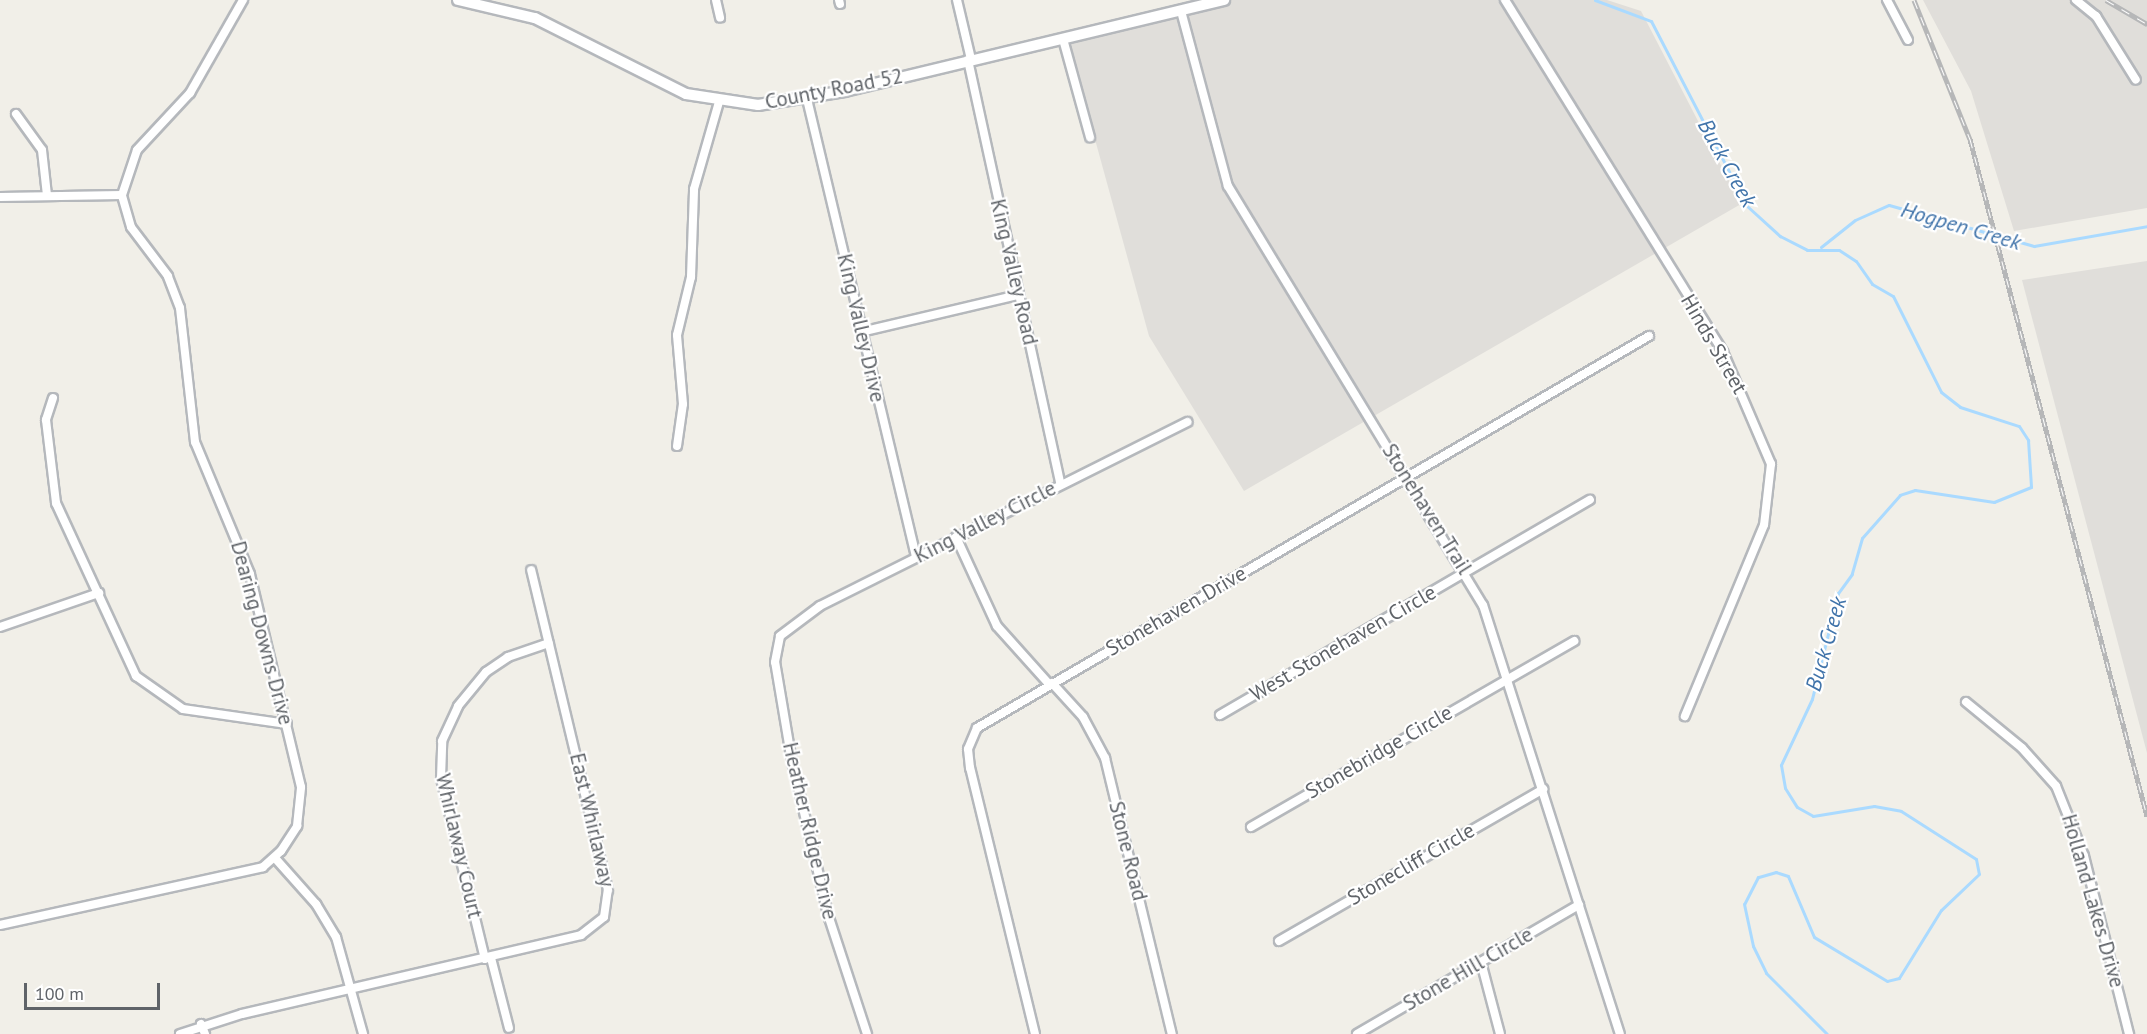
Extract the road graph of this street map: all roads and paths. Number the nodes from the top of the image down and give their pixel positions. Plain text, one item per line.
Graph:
1 (243, 0) edge
2 (458, 0) edge
3 (716, 0) edge
4 (957, 0) edge
5 (1224, 0) edge
6 (1505, 0) edge
7 (1887, 0) edge
8 (2076, 0) edge
9 (1181, 11) junction
10 (720, 18) dead end
11 (1063, 39) junction
12 (1908, 40) dead end
13 (969, 60) junction
14 (2136, 80) dead end
15 (807, 99) junction
16 (718, 102) junction
17 (16, 114) dead end
18 (1090, 137) dead end
19 (46, 195) junction
20 (122, 195) junction
21 (0, 197) edge
22 (1018, 295) junction
23 (861, 332) junction
24 (1649, 336) dead end
25 (53, 398) dead end
26 (1187, 422) dead end
27 (677, 446) dead end
28 (1407, 476) junction
29 (1060, 483) junction
30 (1590, 500) dead end
31 (956, 537) junction
32 (916, 557) junction
33 (531, 570) dead end
34 (1466, 572) junction
35 (99, 593) junction
36 (0, 627) edge
37 (787, 629) joint
38 (1574, 641) dead end
39 (549, 643) junction
40 (1508, 679) junction
41 (1050, 684) junction
42 (1966, 702) dead end
43 (1220, 715) dead end
44 (1685, 716) dead end
45 (286, 724) junction
46 (1543, 789) junction
47 (1251, 827) dead end
48 (275, 858) junction
49 (1579, 905) junction
50 (0, 925) edge
51 (1280, 941) dead end
52 (488, 958) junction
53 (1481, 962) junction
54 (352, 991) junction
55 (201, 1024) junction
56 (509, 1029) dead end
57 (180, 1034) edge
58 (205, 1034) edge
59 (363, 1034) edge
60 (867, 1034) edge
61 (1035, 1034) edge
62 (1172, 1034) edge
63 (1357, 1034) edge
64 (1500, 1034) edge
65 (1620, 1034) edge
66 (2129, 1034) edge

1 - 20 street
2 - 16 street, County Road 52
3 - 10 street
4 - 13 street, King Valley Road
5 - 9 street, County Road 52
6 - 44 street, Hinds Street
7 - 12 street
8 - 14 street
9 - 11 street, County Road 52
9 - 28 street, Stonehaven Trail
11 - 13 street, County Road 52
11 - 18 street
13 - 15 street, County Road 52
13 - 22 street, King Valley Road
15 - 16 street, County Road 52
15 - 23 street, King Valley Drive
16 - 27 street
17 - 19 street
19 - 20 street
19 - 21 street
20 - 45 street, Dearing Downs Drive
22 - 23 street
22 - 29 street, King Valley Road
23 - 32 street, King Valley Drive
24 - 28 street, Stonehaven Drive
25 - 35 street
26 - 29 street, King Valley Circle
28 - 34 street, Stonehaven Trail
28 - 41 street, Stonehaven Drive
29 - 31 street, King Valley Circle
30 - 34 street, West Stonehaven Circle
31 - 32 street, King Valley Circle
31 - 41 street, Stone Road
32 - 37 street, King Valley Circle
33 - 39 street, East Whirlaway
34 - 40 street, Stonehaven Trail
34 - 43 street, West Stonehaven Circle
35 - 36 street
35 - 45 street
37 - 60 street, Heather Ridge Drive
38 - 40 street, Stonebridge Circle
39 - 52 street, Whirlaway Court
39 - 52 street, East Whirlaway
40 - 46 street, Stonehaven Trail
40 - 47 street, Stonebridge Circle
41 - 61 street, Stonehaven Drive
41 - 62 street, Stone Road
42 - 66 street, Holland Lakes Drive
45 - 48 street, Dearing Downs Drive
46 - 49 street, Stonehaven Trail
46 - 51 street, Stonecliff Circle
48 - 50 street, Dearing Downs Drive
48 - 54 street
49 - 53 street, Stone Hill Circle
49 - 65 street, Stonehaven Trail
52 - 54 street, East Whirlaway
52 - 56 street, Whirlaway Court
53 - 63 street, Stone Hill Circle
53 - 64 street
54 - 55 street, East Whirlaway
54 - 59 street
55 - 57 street, East Whirlaway
55 - 58 street

